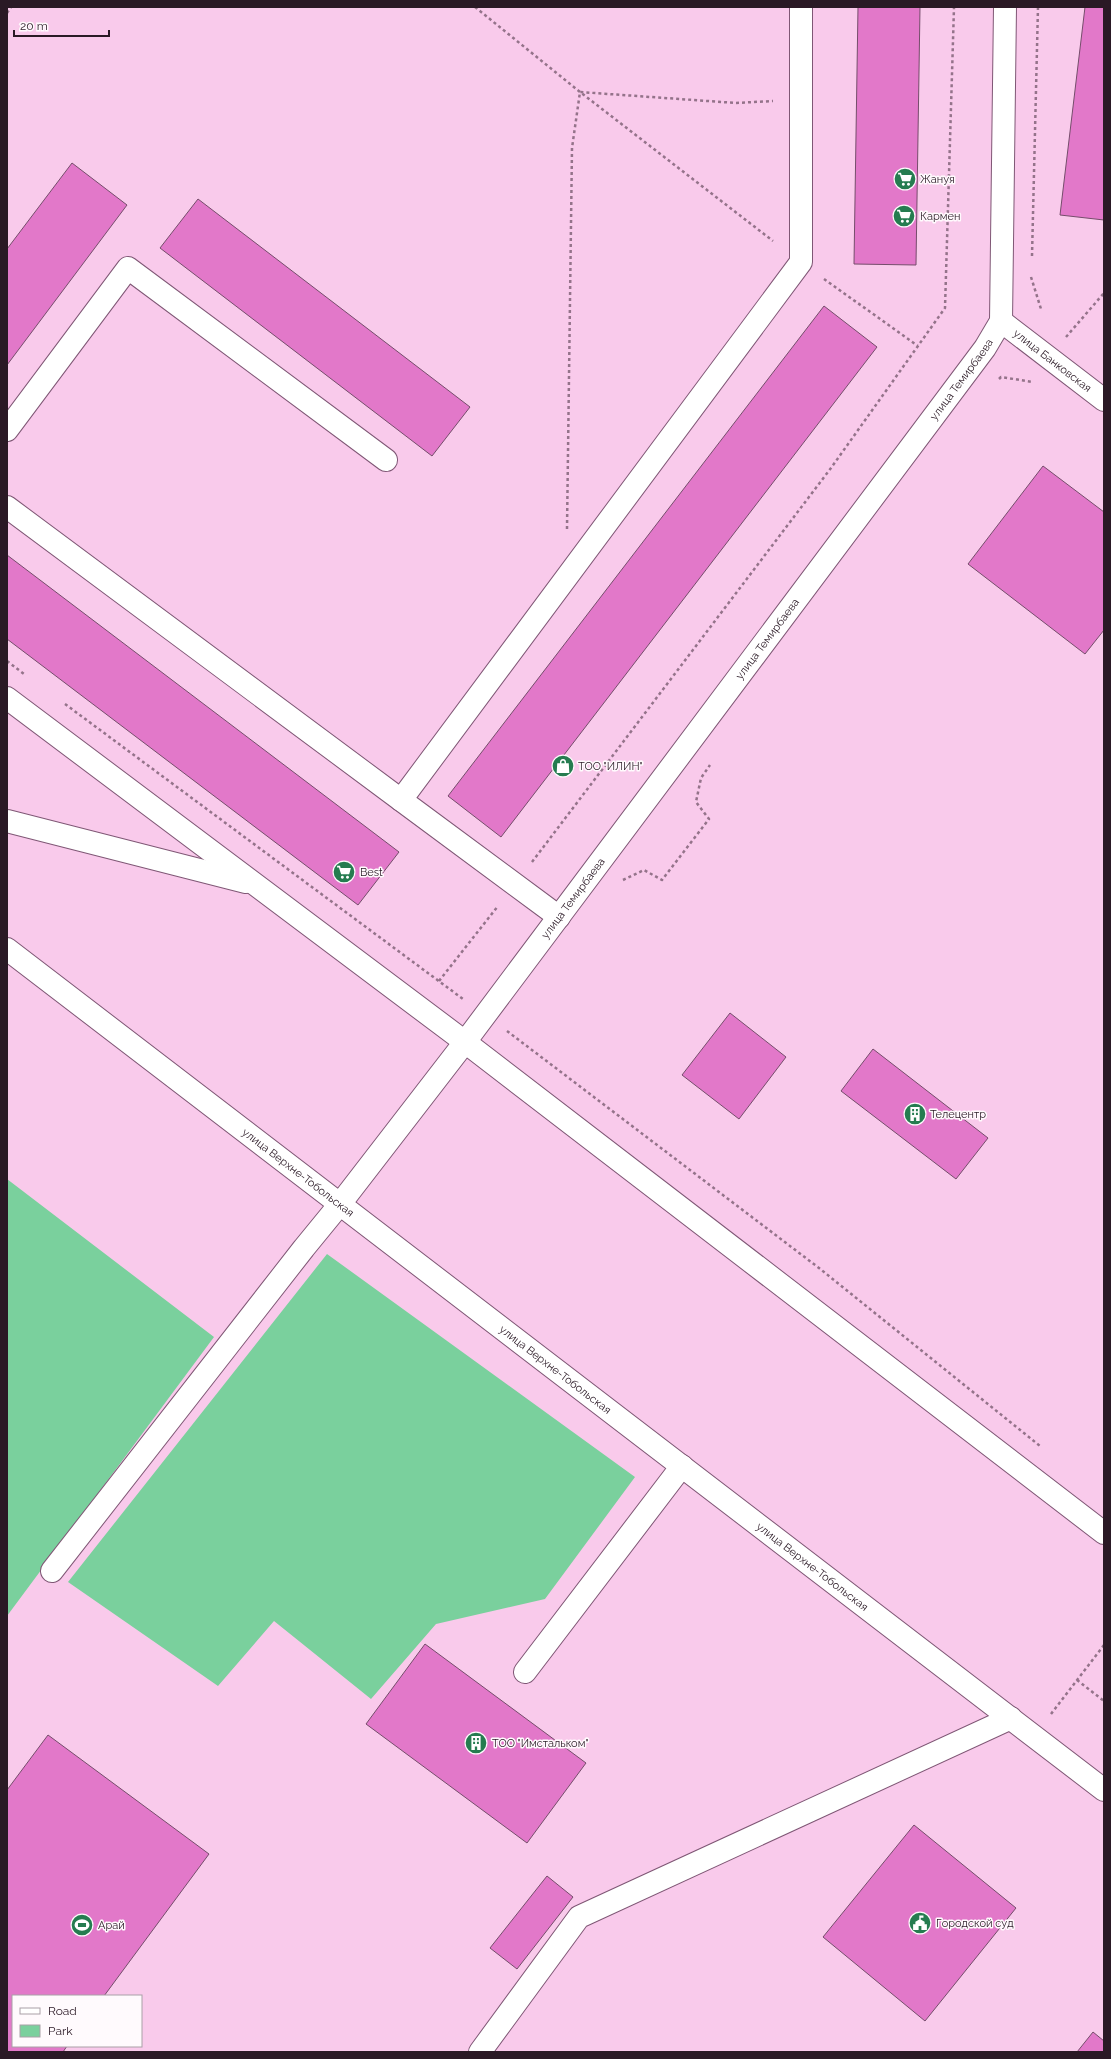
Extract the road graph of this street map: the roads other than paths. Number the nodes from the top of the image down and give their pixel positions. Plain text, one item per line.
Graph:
1 (801, 7) edge
2 (1005, 7) edge
3 (1001, 321) junction
4 (1104, 400) edge
5 (7, 430) edge
6 (386, 460) dead end
7 (7, 507) edge
8 (7, 698) edge
9 (401, 800) junction
10 (7, 821) edge
11 (255, 884) junction
12 (559, 917) junction
13 (7, 949) edge
14 (465, 1042) junction
15 (340, 1204) junction
16 (682, 1466) junction
17 (1104, 1533) edge
18 (52, 1571) dead end
19 (525, 1672) dead end
20 (1011, 1718) junction
21 (1102, 1785) edge
22 (480, 2052) edge

1 - 9 street
2 - 3 street, улица Темирбаева
3 - 4 street, улица Банковская
3 - 12 street, улица Темирбаева
5 - 6 street
7 - 9 street
8 - 11 street
9 - 12 street
10 - 11 street
11 - 14 street
12 - 14 street, улица Темирбаева
13 - 15 street, улица Верхне-Тобольская
14 - 15 street, улица Темирбаева
14 - 17 street
15 - 16 street, улица Верхне-Тобольская
15 - 18 street, улица Темирбаева
16 - 19 street
16 - 20 street, улица Верхне-Тобольская
20 - 21 street, улица Верхне-Тобольская
20 - 22 street

